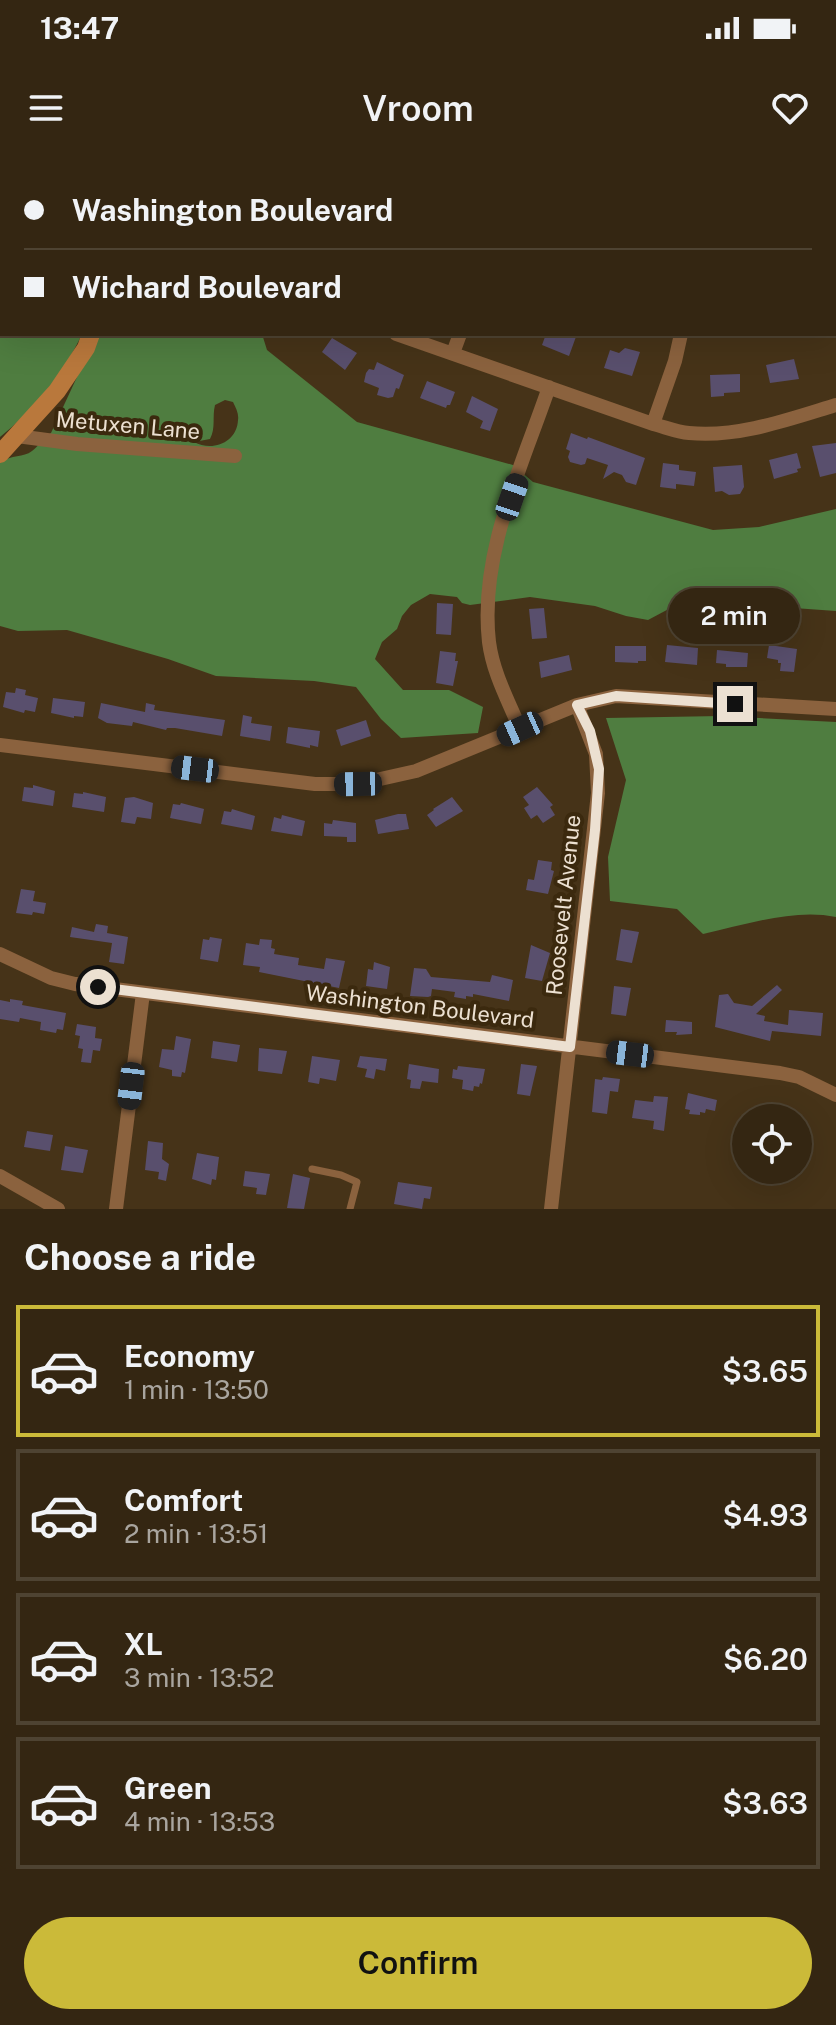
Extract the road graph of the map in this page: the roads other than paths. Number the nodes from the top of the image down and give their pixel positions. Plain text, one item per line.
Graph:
1 (90, 336) edge
2 (402, 336) edge
3 (459, 336) edge
4 (681, 336) edge
5 (453, 353) junction
6 (549, 387) junction
7 (836, 405) edge
8 (653, 424) junction
9 (17, 436) junction
10 (0, 454) edge
11 (235, 456) dead end
12 (577, 705) junction
13 (836, 709) edge
14 (520, 729) junction
15 (0, 745) edge
16 (0, 954) edge
17 (143, 993) junction
18 (570, 1047) junction
19 (836, 1095) edge
20 (312, 1169) dead end
21 (0, 1176) edge
22 (58, 1209) edge
23 (116, 1209) edge
24 (350, 1209) edge
25 (551, 1209) edge

1 - 9 street
2 - 5 street
3 - 5 street
4 - 8 street
5 - 6 street
6 - 8 street
6 - 14 street
7 - 8 street
9 - 10 street
9 - 11 street, Metuxen Lane
12 - 13 street
12 - 14 street
12 - 18 street, Roosevelt Avenue
14 - 15 street
16 - 17 street, Washington Boulevard
17 - 18 street, Washington Boulevard
17 - 23 street
18 - 19 street, Washington Boulevard
18 - 25 street, Roosevelt Avenue
20 - 24 lane
21 - 22 street

